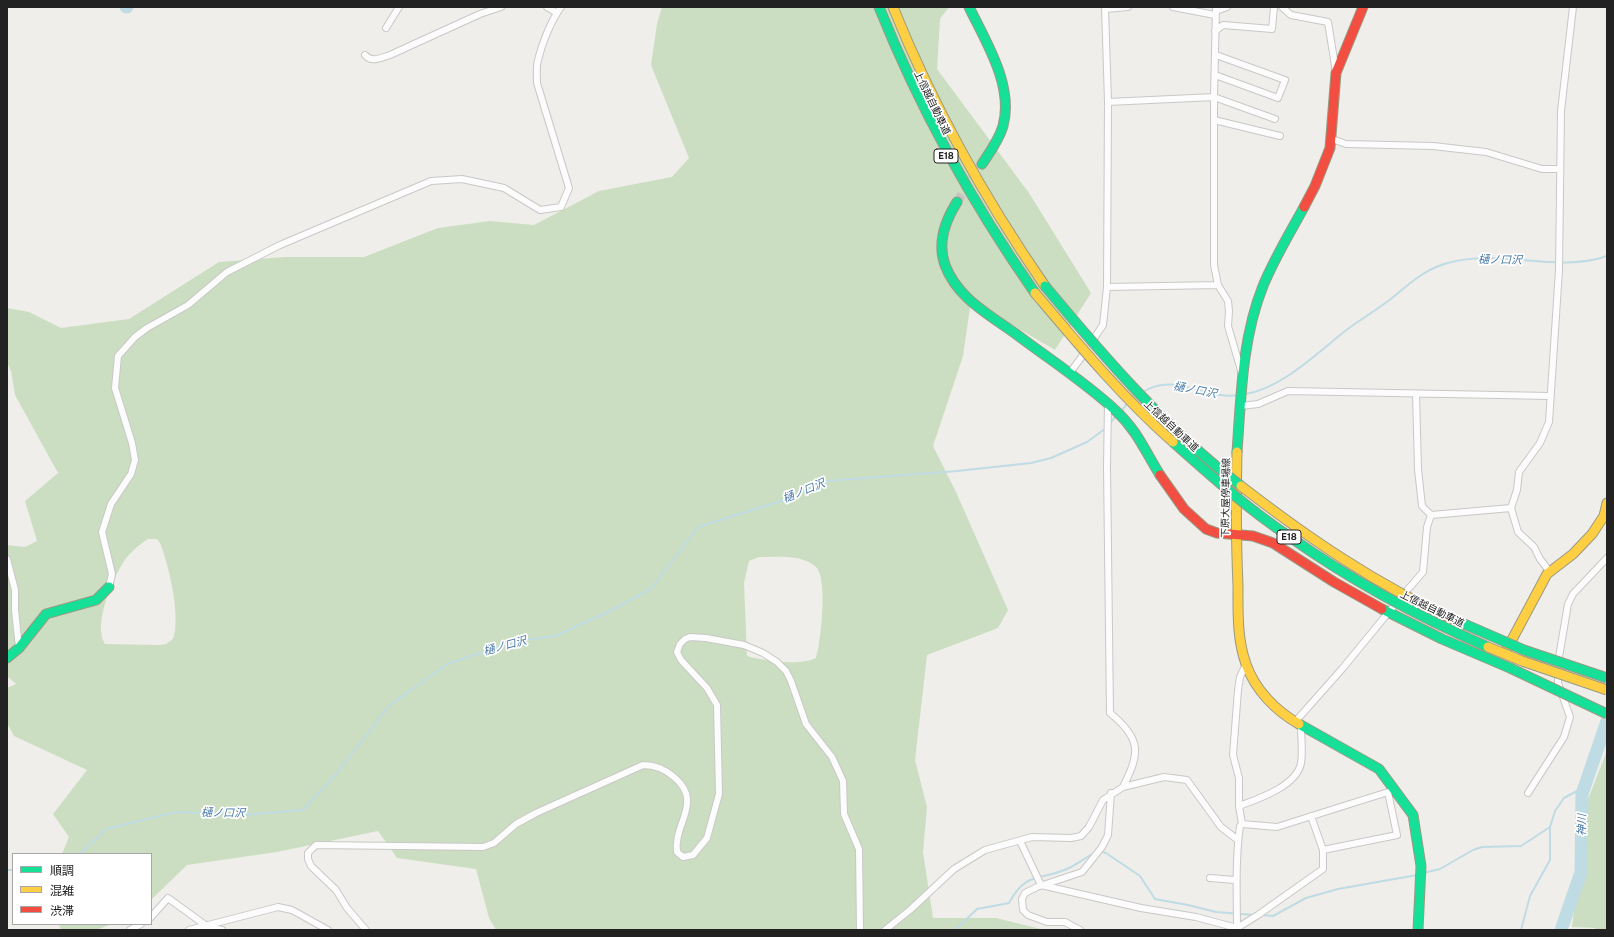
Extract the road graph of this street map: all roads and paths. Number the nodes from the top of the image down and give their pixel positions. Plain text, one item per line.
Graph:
1 (399, 7) edge
2 (501, 7) edge
3 (547, 7) edge
4 (561, 7) edge
5 (879, 7) edge
6 (893, 7) edge
7 (970, 7) edge
8 (1128, 7) edge
9 (1173, 7) edge
10 (1227, 7) edge
11 (1274, 7) edge
12 (1282, 7) edge
13 (1363, 7) edge
14 (1573, 7) edge
15 (1105, 8) edge
16 (1216, 11) edge
17 (557, 13) junction
18 (386, 28) dead end
19 (1215, 31) junction
20 (365, 54) dead end
21 (1216, 55) junction
22 (1336, 73) junction
23 (1215, 75) junction
24 (1214, 97) junction
25 (1108, 102) junction
26 (1275, 119) dead end
27 (1214, 120) junction
28 (1280, 136) dead end
29 (1332, 139) junction
30 (982, 164) tunnel mouth
31 (1559, 169) junction
32 (957, 202) tunnel mouth
33 (1218, 285) junction
34 (1107, 287) junction
35 (1069, 374) junction
36 (1243, 376) junction
37 (1416, 394) junction
38 (1550, 396) junction
39 (1241, 403) junction
40 (1108, 404) junction
41 (1607, 503) edge
42 (1511, 508) junction
43 (1431, 515) junction
44 (1236, 534) junction
45 (1607, 558) edge
46 (7, 559) edge
47 (1550, 572) junction
48 (109, 587) joint
49 (1388, 612) junction
50 (19, 648) junction
51 (7, 658) edge
52 (1246, 664) junction
53 (1500, 664) junction
54 (1607, 678) edge
55 (1607, 690) edge
56 (1607, 714) edge
57 (1298, 724) junction
58 (1123, 787) junction
59 (1112, 793) junction
60 (1528, 793) dead end
61 (1239, 806) junction
62 (1311, 816) junction
63 (1242, 824) junction
64 (1238, 840) junction
65 (1020, 841) junction
66 (1323, 850) junction
67 (1210, 878) dead end
68 (1235, 880) junction
69 (1042, 885) junction
70 (152, 916) edge
71 (139, 925) edge
72 (208, 926) junction
73 (1237, 929) edge
74 (130, 930) edge
75 (189, 930) edge
76 (222, 930) edge
77 (328, 930) edge
78 (366, 930) edge
79 (860, 930) edge
80 (885, 930) edge
81 (1080, 930) edge
82 (1418, 930) edge

1 - 18 street
2 - 20 street
3 - 17 street
4 - 17 street
5 - 55 main road, 上信越自動車道 / E18, bridge
6 - 54 main road, 上信越自動車道 / E18, bridge
7 - 30 main road
8 - 15 street
9 - 16 street
10 - 16 street
11 - 19 street
12 - 22 street
13 - 22 main road, 下原大屋停車場線
14 - 31 street
15 - 25 street
16 - 19 street
17 - 48 street
19 - 21 street
21 - 23 street
21 - 23 street
22 - 29 main road, 下原大屋停車場線
23 - 24 street
24 - 25 street
24 - 26 street
24 - 27 street
25 - 34 street
27 - 28 street
27 - 33 street
29 - 31 street
29 - 36 main road, 下原大屋停車場線
31 - 38 street
32 - 35 main road
33 - 34 street
33 - 36 street
34 - 35 street
35 - 40 main road
36 - 39 main road, 下原大屋停車場線
37 - 38 street
37 - 39 street
37 - 43 street
38 - 42 street
39 - 44 main road, 下原大屋停車場線
40 - 44 main road
40 - 58 street
41 - 47 main road
42 - 43 street
42 - 47 street
43 - 49 street
44 - 49 main road
44 - 52 main road, 下原大屋停車場線
45 - 60 street
46 - 50 street
47 - 53 main road
48 - 50 main road
49 - 53 main road
49 - 57 street
50 - 51 main road
52 - 57 main road, 下原大屋停車場線
52 - 61 street
53 - 56 main road, bridge
57 - 61 street
57 - 82 main road, 下原大屋停車場線
58 - 59 street
58 - 64 street
59 - 65 street
59 - 69 street
61 - 63 street
62 - 63 street
62 - 66 street
62 - 66 street
63 - 64 street
64 - 68 street
65 - 69 street
65 - 80 street
66 - 73 street
67 - 68 street
68 - 73 street
69 - 73 street
69 - 81 street
70 - 72 street
71 - 74 street
72 - 75 street
72 - 76 street
72 - 77 street
78 - 79 street

